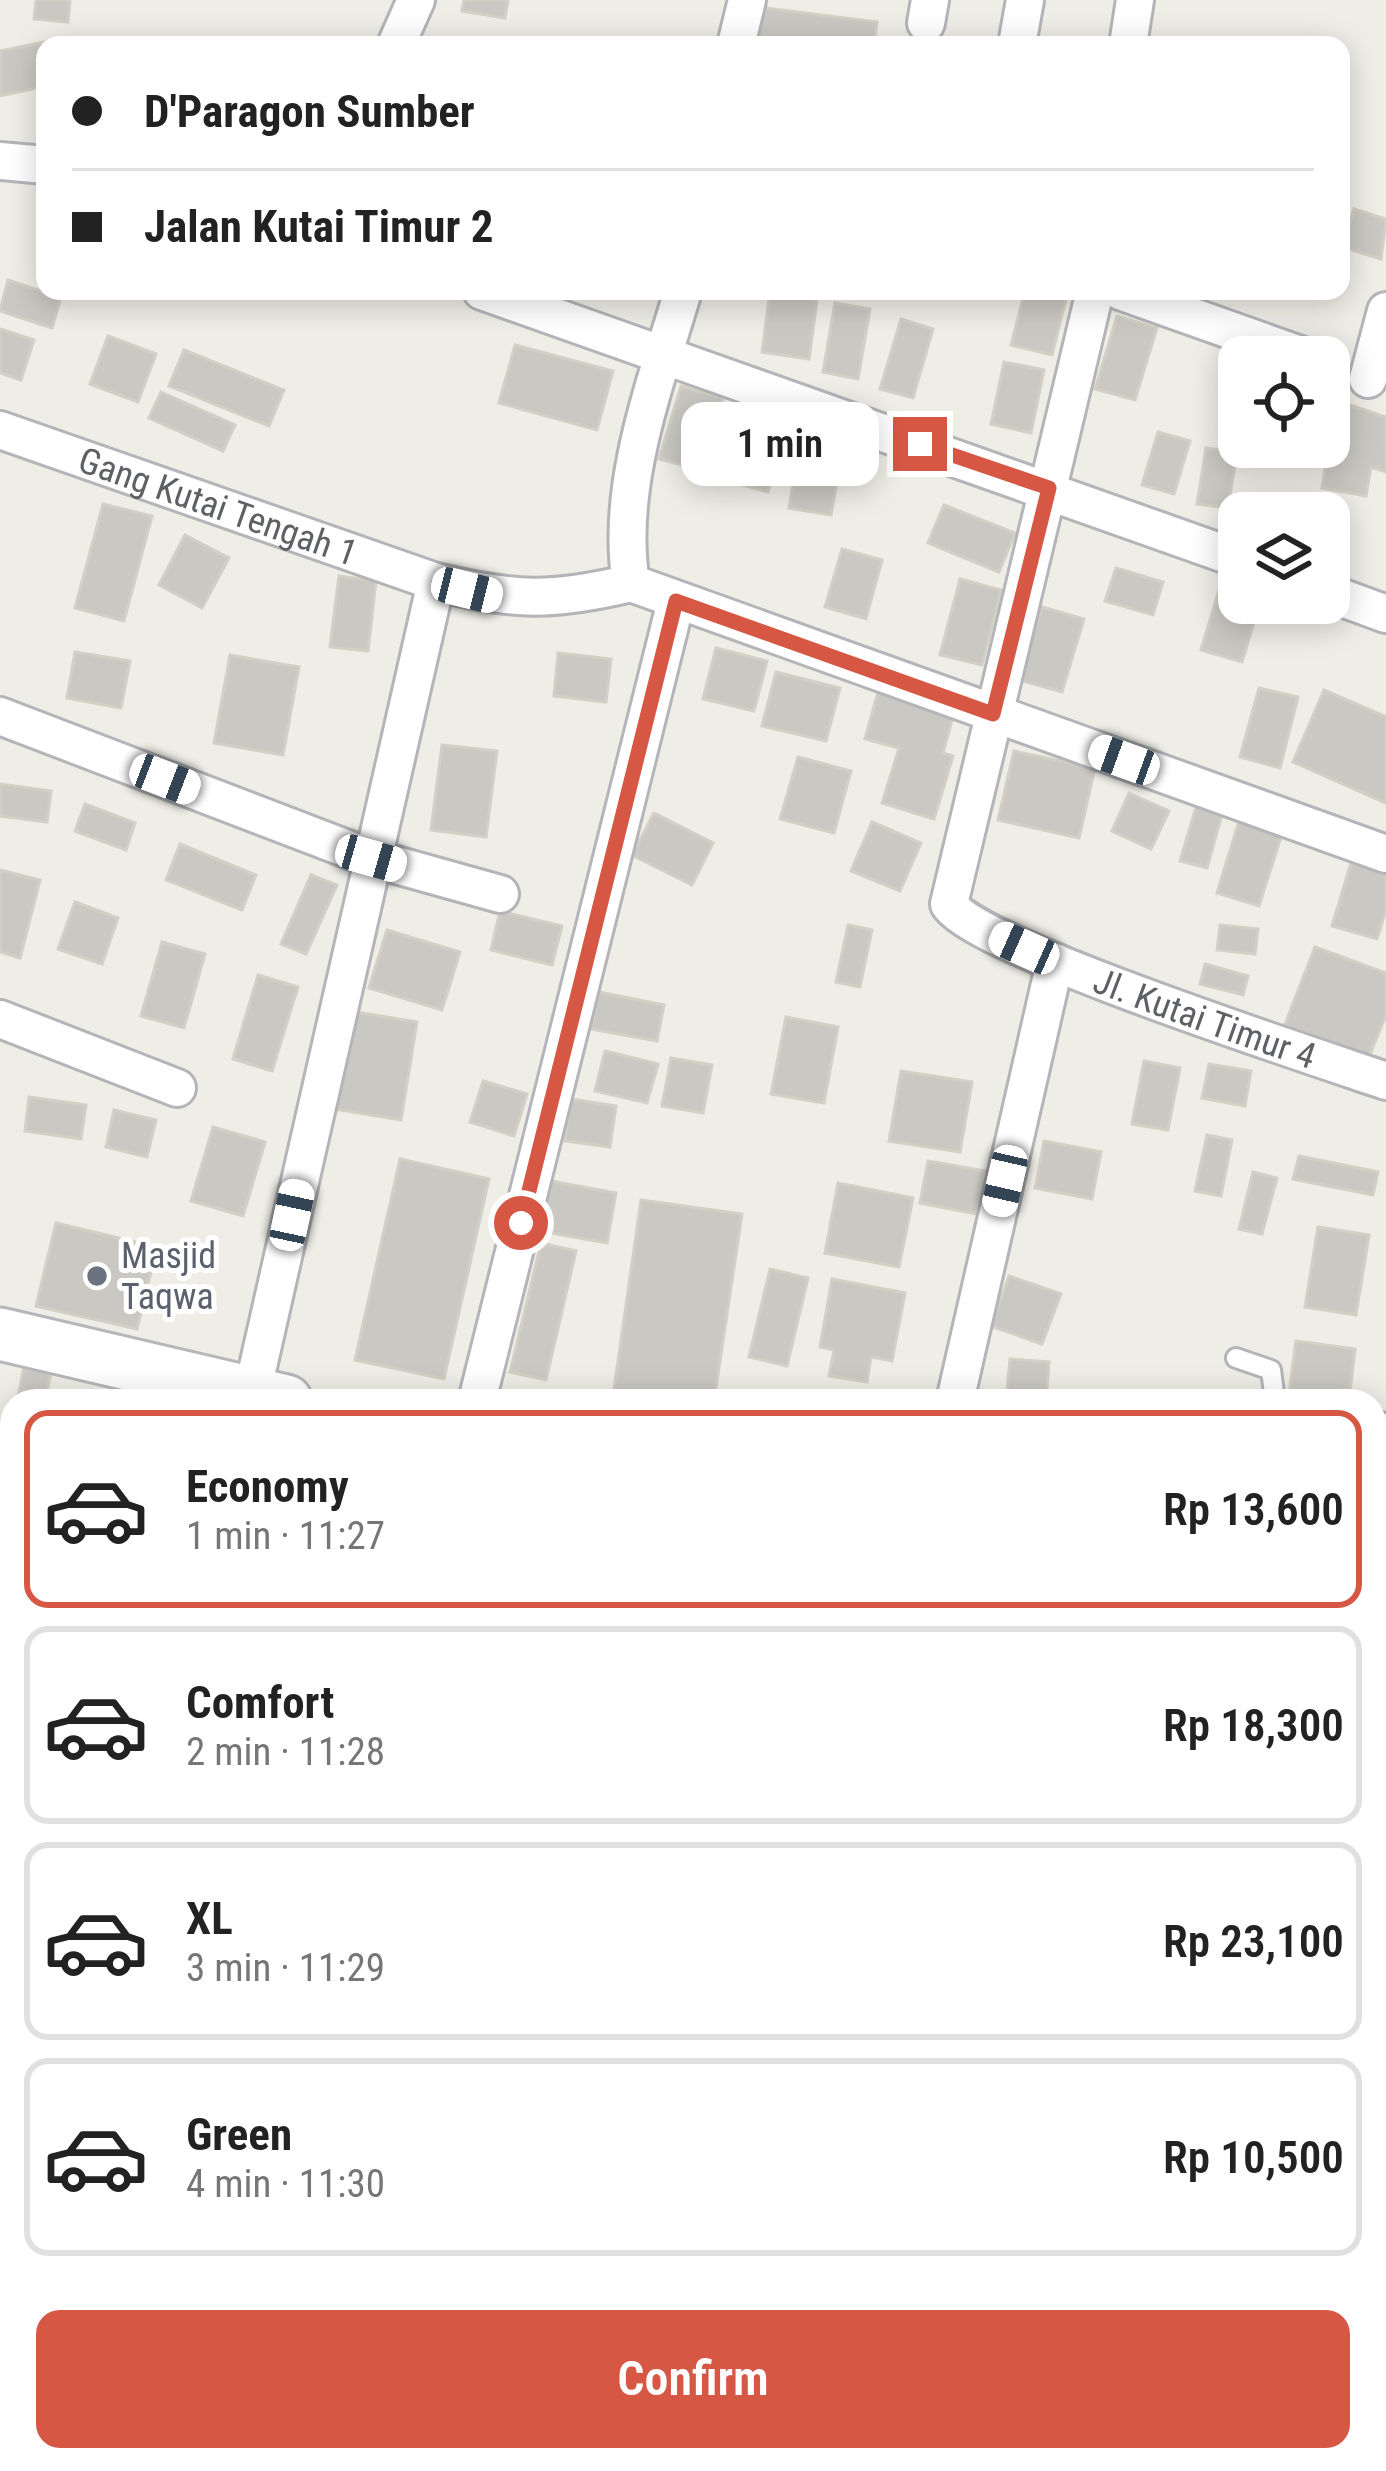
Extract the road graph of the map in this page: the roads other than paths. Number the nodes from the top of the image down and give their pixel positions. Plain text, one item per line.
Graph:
1 (416, 0) edge
2 (747, 0) edge
3 (1025, 0) edge
4 (1136, 0) edge
5 (400, 36) edge
6 (738, 36) edge
7 (1019, 36) edge
8 (1130, 36) edge
9 (0, 161) edge
10 (36, 164) edge
11 (505, 300) edge
12 (680, 300) edge
13 (1093, 300) edge
14 (1145, 300) edge
15 (1386, 311) edge
16 (1247, 336) edge
17 (663, 356) junction
18 (1377, 382) edge
19 (0, 430) edge
20 (1049, 488) junction
21 (1218, 551) edge
22 (436, 582) junction
23 (631, 583) junction
24 (1350, 600) edge
25 (676, 601) junction
26 (1386, 614) edge
27 (993, 714) junction
28 (0, 716) edge
29 (1386, 854) edge
30 (371, 858) junction
31 (500, 894) dead end
32 (1054, 962) junction
33 (0, 1019) edge
34 (1386, 1082) edge
35 (177, 1088) dead end
36 (0, 1334) edge
37 (1236, 1358) dead end
38 (235, 1389) edge
39 (271, 1389) edge
40 (480, 1389) edge
41 (958, 1389) edge
42 (1273, 1389) edge

1 - 5 street
2 - 6 street
3 - 7 street
4 - 8 street
9 - 10 street
11 - 17 street
12 - 17 street
13 - 20 street
14 - 16 street
15 - 18 street
17 - 20 street
17 - 23 street
19 - 22 street, Gang Kutai Tengah 1
20 - 21 street
20 - 27 street
22 - 23 street, Gang Kutai Tengah 1
22 - 30 street
23 - 25 street
24 - 26 street
25 - 27 street
25 - 40 street
27 - 29 street
27 - 32 street, Jl. Kutai Timur 4
28 - 30 street
30 - 31 street
30 - 39 street
32 - 34 street, Jl. Kutai Timur 4
32 - 41 street
33 - 35 street
36 - 38 street
37 - 42 lane

